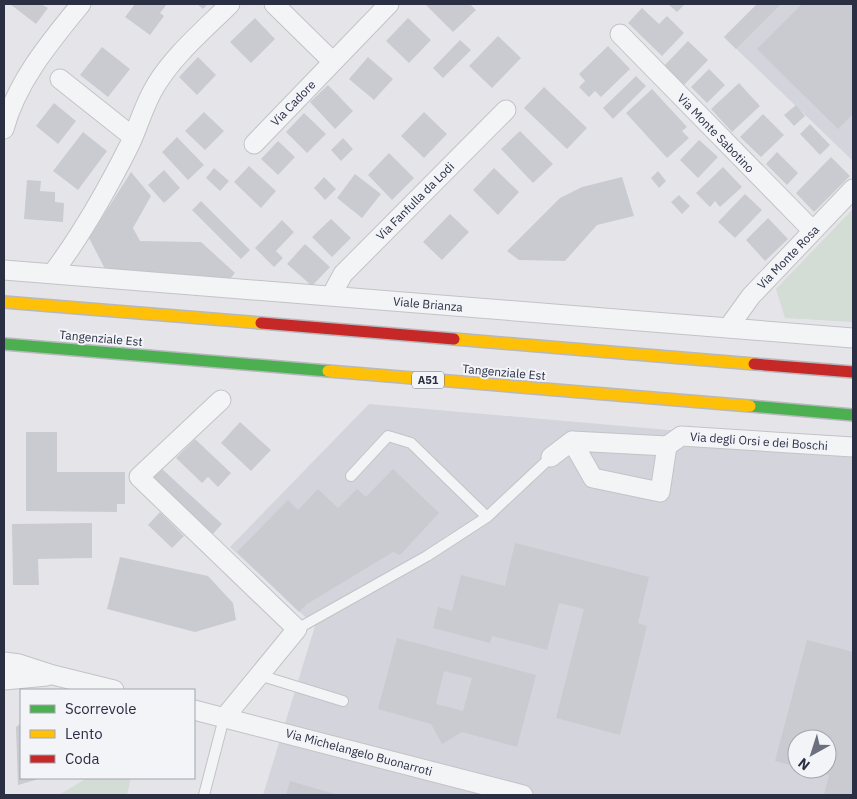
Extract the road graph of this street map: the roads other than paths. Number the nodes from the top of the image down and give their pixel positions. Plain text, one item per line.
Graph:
1 (81, 4) edge
2 (230, 4) edge
3 (274, 4) edge
4 (389, 4) edge
5 (620, 34) dead end
6 (333, 62) junction
7 (60, 79) dead end
8 (506, 110) dead end
9 (4, 129) edge
10 (133, 137) junction
11 (254, 144) dead end
12 (853, 189) edge
13 (813, 231) junction
14 (4, 270) edge
15 (52, 274) junction
16 (331, 296) junction
17 (4, 302) edge
18 (728, 328) junction
19 (853, 338) edge
20 (4, 344) edge
21 (853, 372) edge
22 (221, 400) dead end
23 (853, 416) edge
24 (572, 441) junction
25 (667, 446) junction
26 (853, 447) edge
27 (551, 457) joint
28 (351, 476) dead end
29 (487, 517) junction
30 (297, 629) junction
31 (4, 662) edge
32 (53, 675) junction
33 (259, 675) junction
34 (4, 680) edge
35 (110, 689) edge
36 (343, 701) dead end
37 (195, 710) edge
38 (224, 718) junction
39 (204, 795) edge
40 (524, 795) edge

1 - 9 street
2 - 10 street
3 - 6 street
4 - 6 street, Via Cadore
5 - 13 street, Via Monte Sabotino
6 - 11 street, Via Cadore
7 - 10 street
8 - 16 street, Via Fanfulla da Lodi
10 - 15 street
12 - 13 street, Via Monte Rosa
13 - 18 street, Via Monte Rosa
14 - 15 street, Viale Brianza
15 - 16 street, Viale Brianza
16 - 18 street, Viale Brianza
17 - 21 highway
18 - 19 street, Viale Brianza
20 - 23 highway, Tangenziale Est / A51
22 - 30 street
24 - 25 street, Via degli Orsi e dei Boschi
24 - 25 street
24 - 27 street
25 - 26 street, Via degli Orsi e dei Boschi
27 - 29 lane
28 - 29 lane
29 - 30 lane
30 - 33 street
31 - 32 street
32 - 34 street
32 - 35 street
33 - 36 lane
33 - 38 street
37 - 38 street, Via Michelangelo Buonarroti
38 - 39 lane
38 - 40 street, Via Michelangelo Buonarroti

